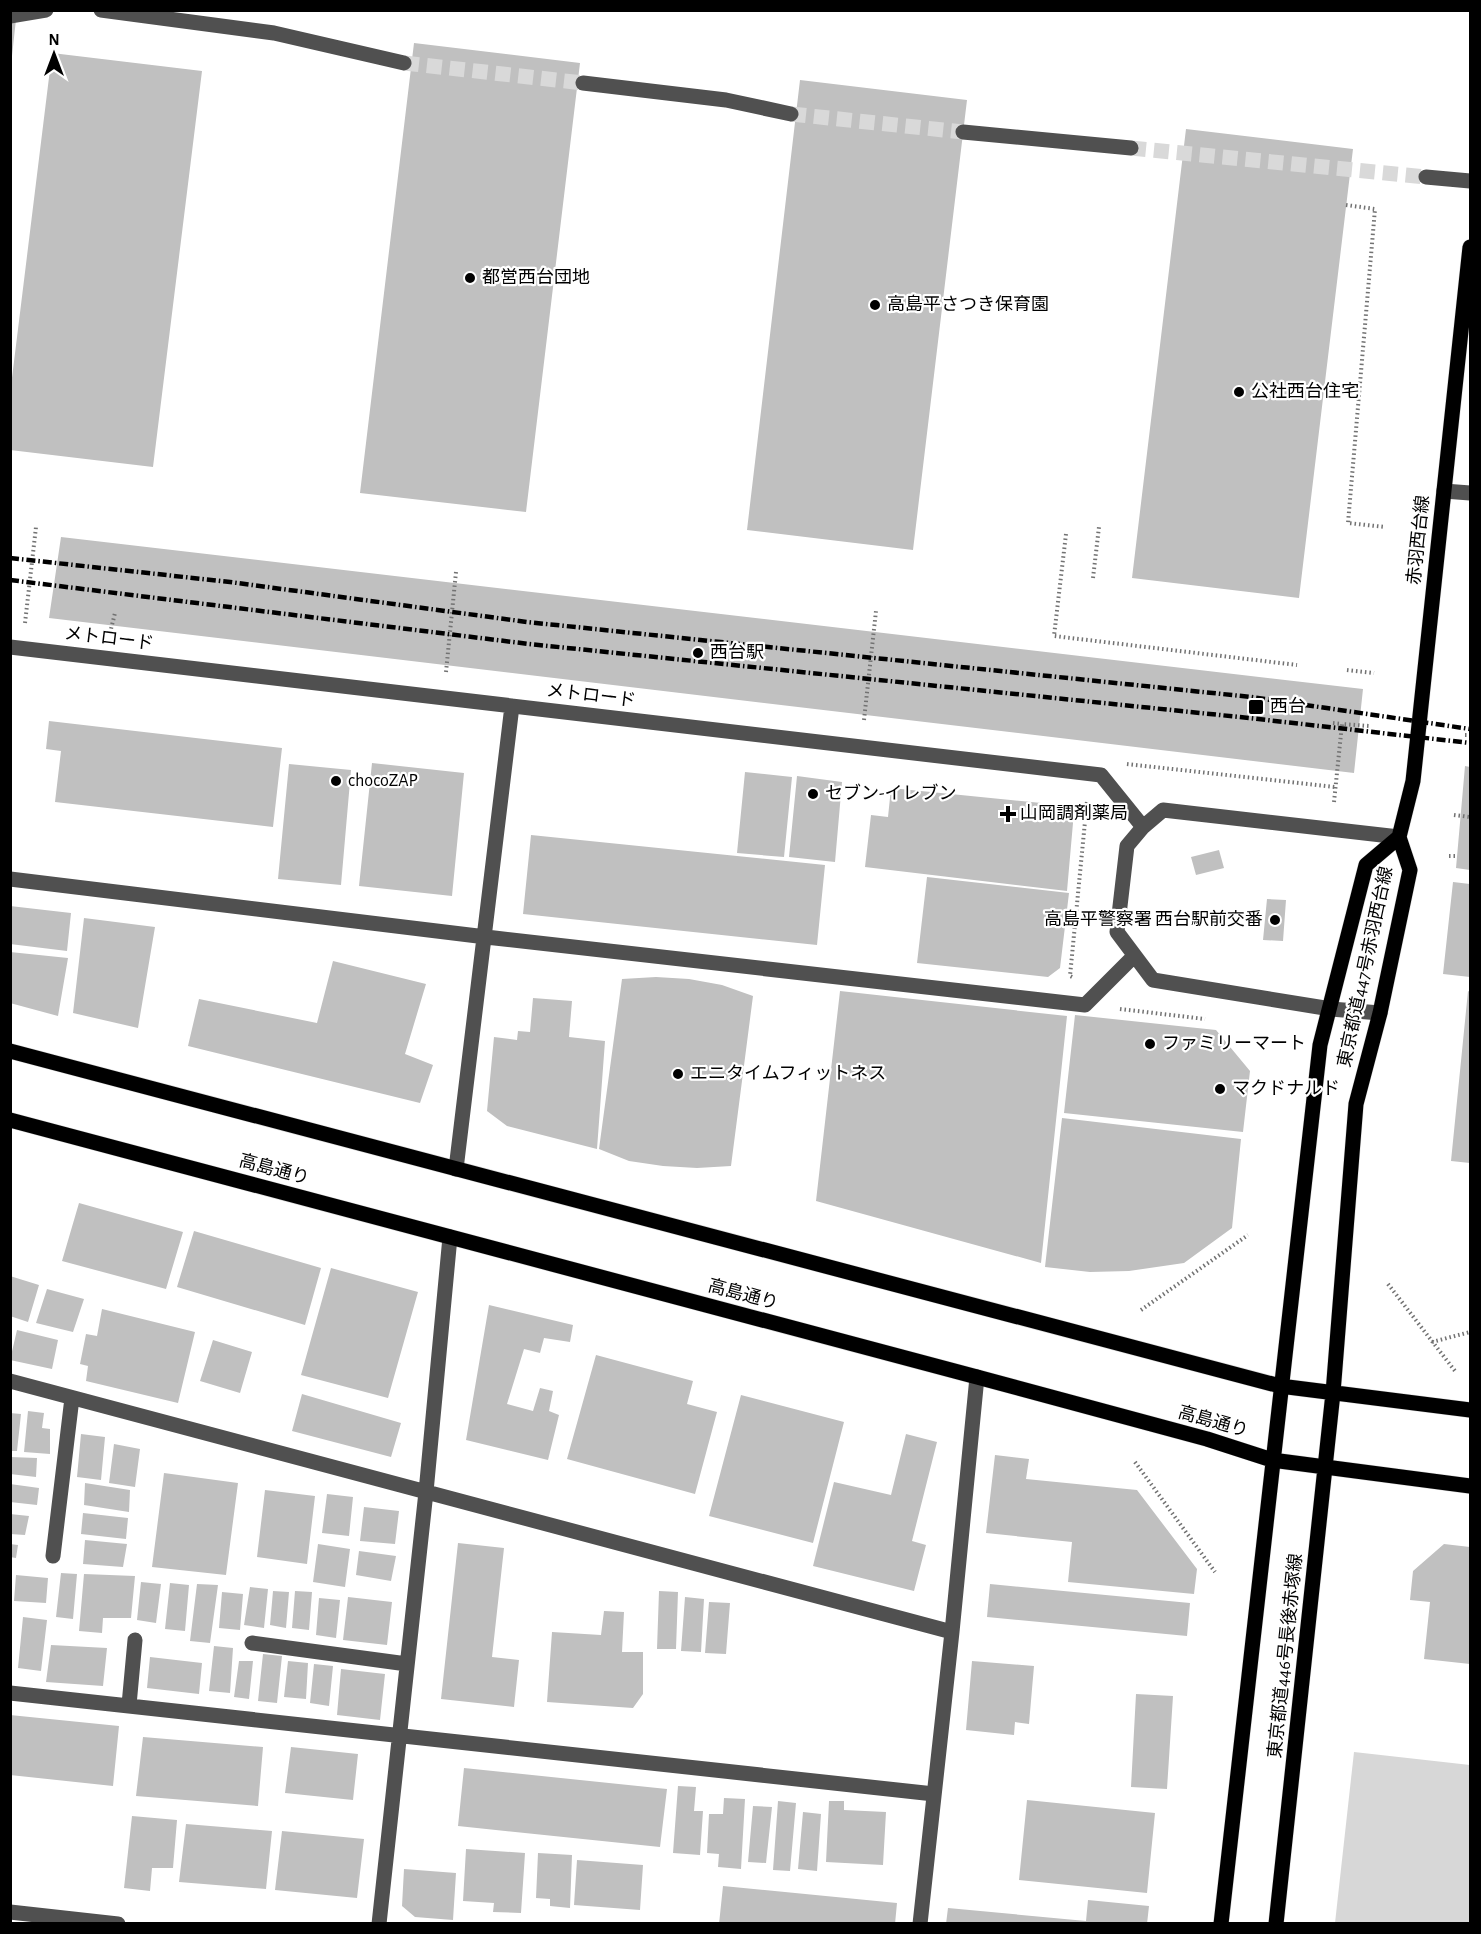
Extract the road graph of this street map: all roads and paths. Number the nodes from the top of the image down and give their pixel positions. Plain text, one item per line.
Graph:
1 (46, 10) edge
2 (101, 10) edge
3 (138, 13) edge
4 (10, 16) edge
5 (404, 63) tunnel mouth
6 (582, 83) tunnel mouth
7 (791, 114) tunnel mouth
8 (963, 132) tunnel mouth
9 (1131, 148) tunnel mouth
10 (1426, 177) tunnel mouth
11 (1470, 182) edge
12 (1346, 205) dead end
13 (1470, 247) edge
14 (1444, 491) junction
15 (1470, 494) edge
16 (36, 527) dead end
17 (1100, 527) dead end
18 (1385, 527) dead end
19 (1065, 534) dead end
20 (456, 572) dead end
21 (1093, 578) dead end
22 (876, 611) dead end
23 (115, 613) dead end
24 (24, 624) dead end
25 (110, 633) dead end
26 (10, 647) edge
27 (1297, 665) dead end
28 (1347, 670) dead end
29 (446, 672) dead end
30 (1374, 673) dead end
31 (512, 706) junction
32 (864, 721) dead end
33 (1333, 723) dead end
34 (1342, 724) junction
35 (1369, 726) dead end
36 (1107, 782) junction
37 (1335, 787) junction
38 (1334, 802) dead end
39 (1454, 815) dead end
40 (1470, 817) edge
41 (1143, 827) junction
42 (1399, 837) junction
43 (1449, 856) dead end
44 (1457, 856) dead end
45 (10, 879) edge
46 (486, 937) junction
47 (1133, 957) junction
48 (1095, 995) junction
49 (1331, 1009) junction
50 (1380, 1012) junction
51 (1213, 1020) dead end
52 (10, 1051) edge
53 (10, 1120) edge
54 (456, 1169) junction
55 (1248, 1235) dead end
56 (450, 1237) junction
57 (1388, 1284) dead end
58 (1141, 1310) dead end
59 (1470, 1332) edge
60 (1432, 1342) junction
61 (1455, 1371) dead end
62 (977, 1377) junction
63 (10, 1381) edge
64 (1280, 1386) junction
65 (1333, 1393) junction
66 (72, 1398) junction
67 (1470, 1410) edge
68 (1272, 1460) junction
69 (1136, 1462) dead end
70 (1326, 1468) junction
71 (1470, 1486) edge
72 (426, 1492) junction
73 (53, 1556) dead end
74 (1215, 1572) dead end
75 (952, 1632) junction
76 (135, 1640) dead end
77 (252, 1643) dead end
78 (407, 1664) junction
79 (10, 1693) edge
80 (129, 1706) junction
81 (399, 1735) junction
82 (934, 1794) junction
83 (10, 1912) edge
84 (118, 1923) edge
85 (379, 1923) edge
86 (920, 1923) edge
87 (1221, 1923) edge
88 (1276, 1923) edge

1 - 4 street
2 - 3 street
3 - 5 street
6 - 7 street
8 - 9 street
10 - 11 street
12 - 18 path
13 - 14 main road, 赤羽西台線
14 - 15 street
14 - 42 main road, 赤羽西台線
16 - 24 path
17 - 21 path
19 - 27 path
20 - 29 path
22 - 32 path
23 - 25 path
26 - 31 street, メトロード
28 - 30 path
31 - 36 street, メトロード
31 - 46 street
33 - 34 path
34 - 35 path
34 - 37 path
36 - 37 path
36 - 41 street
36 - 48 path
37 - 38 path
39 - 40 path
41 - 42 street
41 - 47 street
42 - 49 main road, 東京都道447号赤羽西台線
42 - 50 main road, 東京都道447号赤羽西台線
43 - 44 path
45 - 46 street
46 - 48 street
46 - 54 street
47 - 48 street
47 - 49 street
48 - 51 path
49 - 50 street
49 - 64 main road, 東京都道447号赤羽西台線
50 - 65 main road, 東京都道447号赤羽西台線
52 - 54 main road
53 - 56 main road, 高島通り
54 - 64 main road
55 - 58 path
56 - 62 main road, 高島通り
56 - 72 street
57 - 60 path
59 - 60 path
60 - 61 path
62 - 68 main road, 高島通り
62 - 75 street
63 - 66 street
64 - 65 main road
64 - 68 main road, 東京都道447号赤羽西台線
65 - 67 main road
65 - 70 main road, 東京都道446号長後赤塚線
66 - 72 street
66 - 73 street
68 - 70 main road, 高島通り
68 - 87 main road, 東京都道446号長後赤塚線
69 - 74 path
70 - 71 main road, 高島通り
70 - 88 main road, 東京都道446号長後赤塚線
72 - 75 street
72 - 78 street
75 - 82 street
76 - 80 street
77 - 78 street
78 - 81 street
79 - 80 street
80 - 81 street
81 - 82 street
81 - 85 street
82 - 86 street
83 - 84 street

